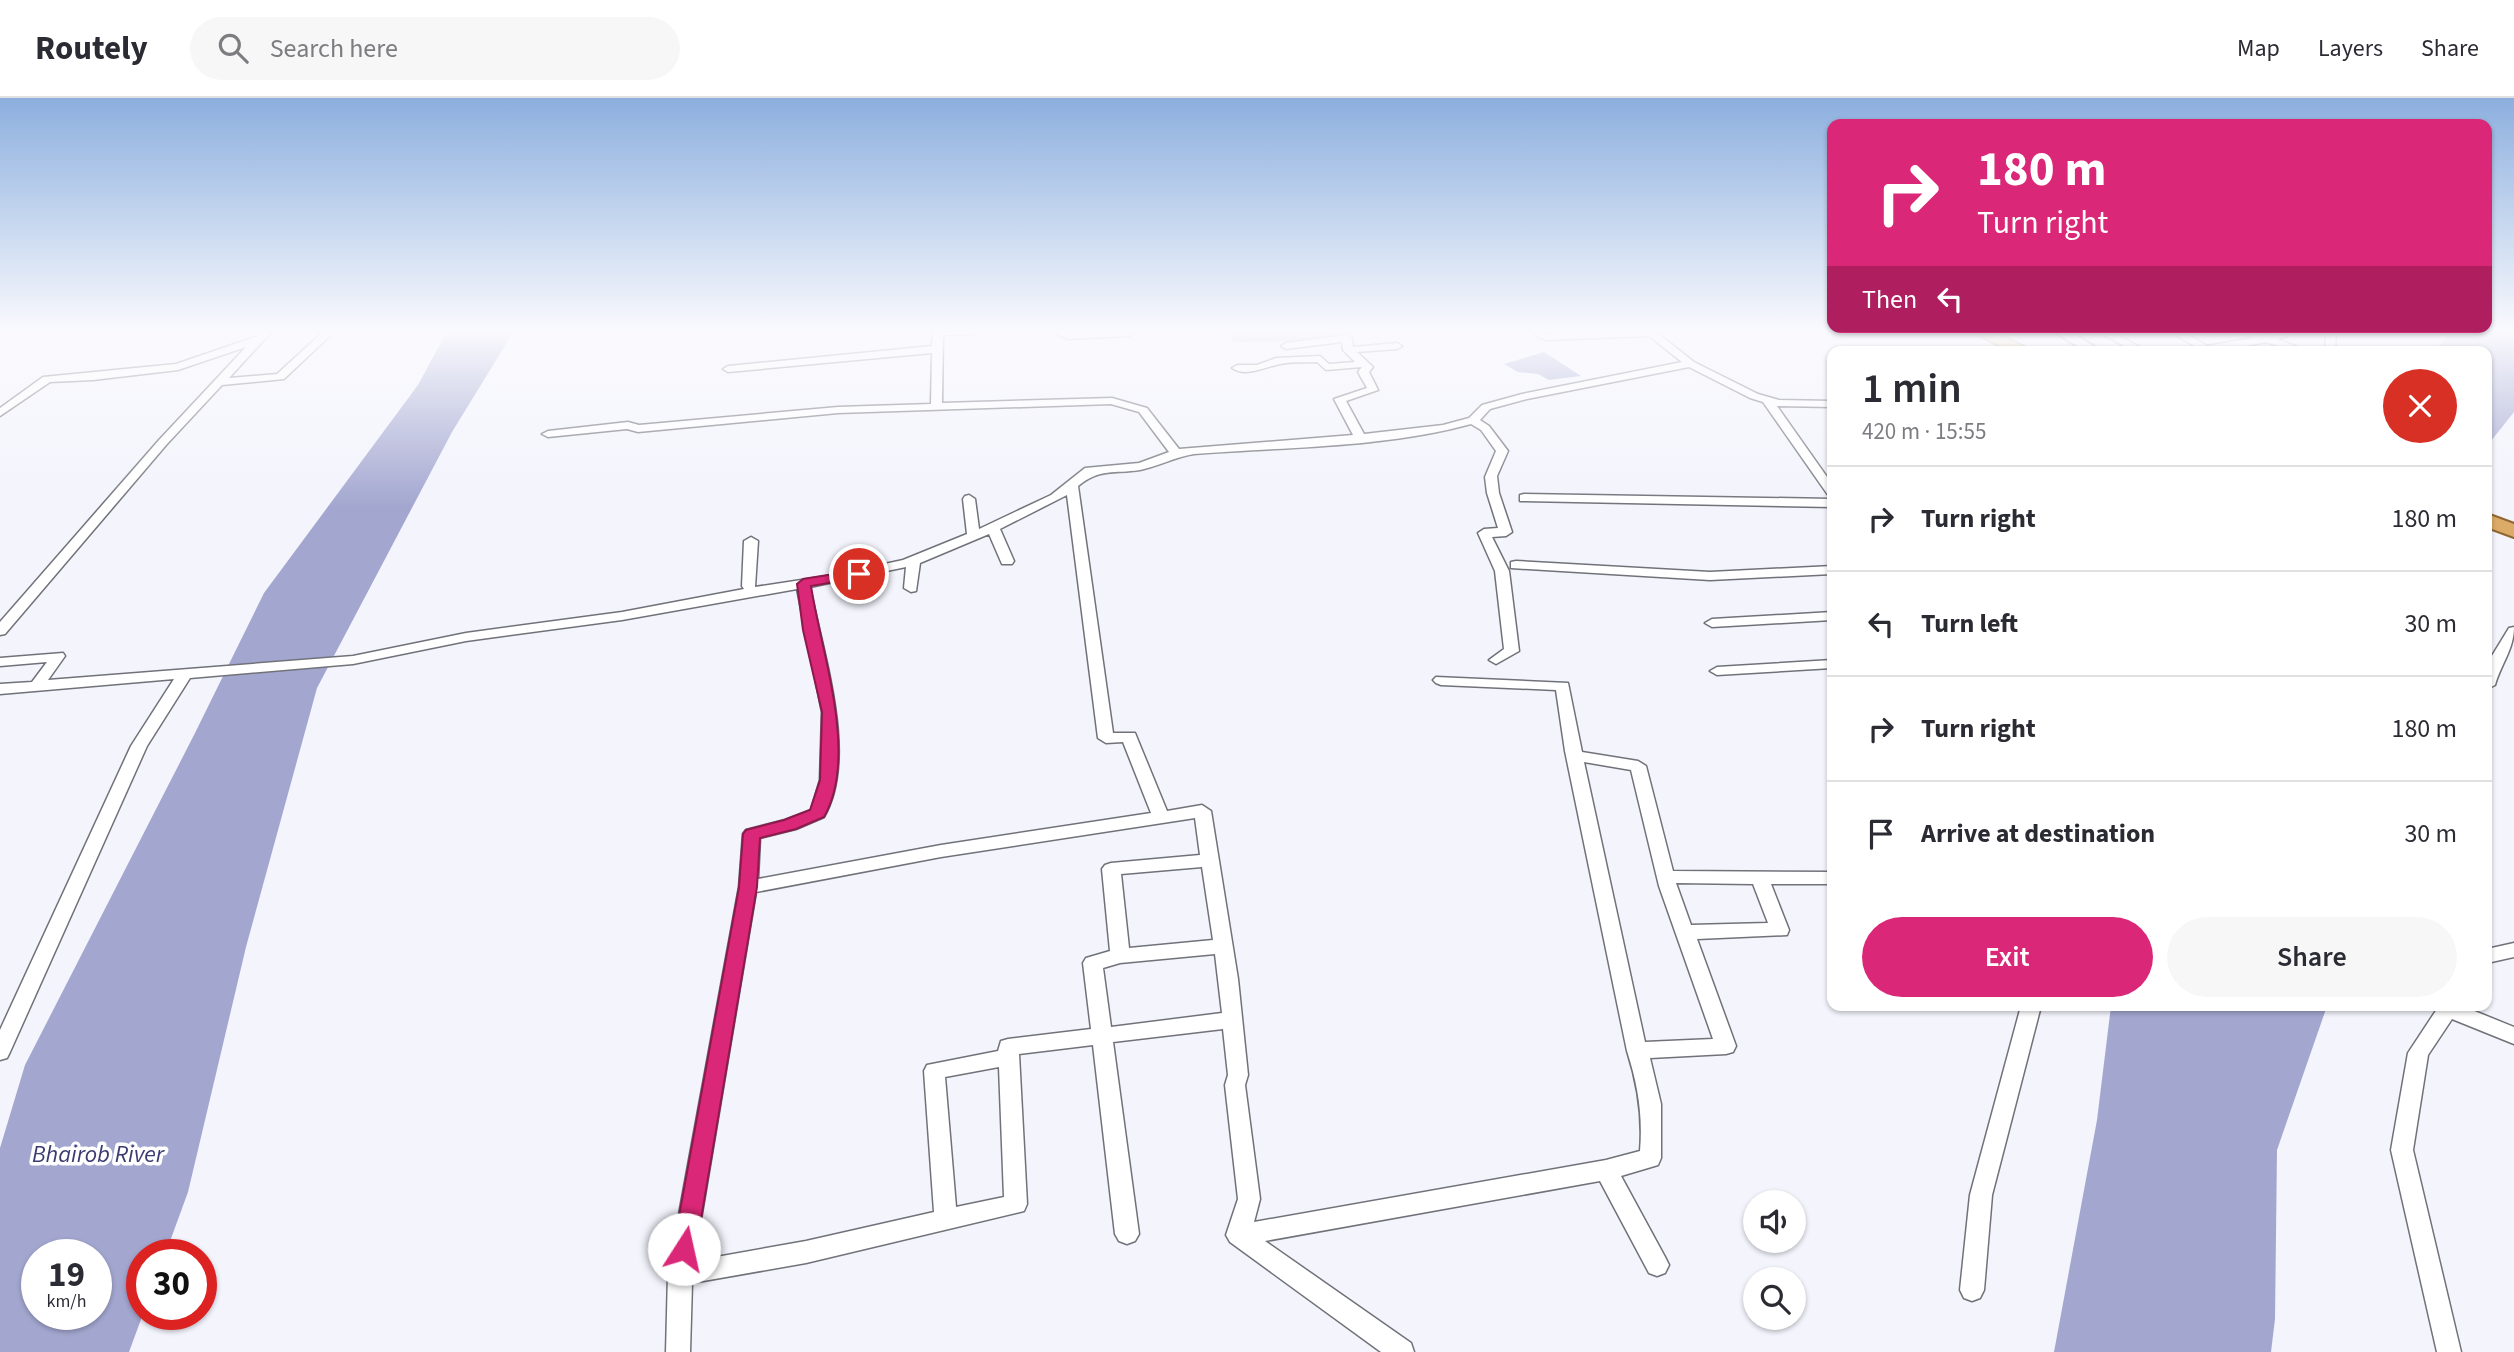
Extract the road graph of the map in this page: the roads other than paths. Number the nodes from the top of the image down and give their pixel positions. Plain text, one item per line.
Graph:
1 (33, 390) edge
2 (212, 390) edge
3 (937, 390) edge
4 (1373, 390) edge
5 (1559, 390) edge
6 (1744, 390) edge
7 (1768, 401) junction
8 (1827, 404) edge
9 (936, 408) junction
10 (0, 414) edge
11 (1473, 420) junction
12 (548, 434) dead end
13 (1360, 438) junction
14 (1176, 453) junction
15 (1827, 485) edge
16 (1072, 487) junction
17 (1524, 498) dead end
18 (969, 499) dead end
19 (1827, 503) edge
20 (2492, 522) edge
21 (993, 528) junction
22 (2514, 531) edge
23 (974, 536) junction
24 (751, 541) dead end
25 (913, 560) junction
26 (1007, 561) dead end
27 (1516, 565) dead end
28 (1827, 570) edge
29 (803, 584) junction
30 (749, 586) dead end
31 (911, 588) dead end
32 (1827, 616) edge
33 (1712, 623) dead end
34 (0, 631) edge
35 (2514, 631) edge
36 (1496, 660) dead end
37 (0, 662) edge
38 (1827, 664) edge
39 (2492, 668) edge
40 (1717, 671) dead end
41 (184, 675) junction
42 (1441, 681) dead end
43 (36, 687) junction
44 (0, 689) edge
45 (1573, 751) junction
46 (1161, 816) junction
47 (1208, 860) junction
48 (1666, 877) junction
49 (1760, 878) junction
50 (1827, 878) edge
51 (748, 887) junction
52 (1685, 932) junction
53 (1222, 946) junction
54 (2514, 950) edge
55 (2492, 955) edge
56 (1120, 956) junction
57 (2030, 1011) edge
58 (2446, 1011) edge
59 (2458, 1011) edge
60 (1232, 1020) junction
61 (1101, 1036) junction
62 (2514, 1036) edge
63 (1637, 1051) junction
64 (0, 1052) edge
65 (1009, 1057) junction
66 (1606, 1170) junction
67 (946, 1220) junction
68 (1127, 1234) dead end
69 (1238, 1235) junction
70 (1657, 1265) dead end
71 (680, 1274) junction
72 (1972, 1290) dead end
73 (678, 1352) edge
74 (1402, 1352) edge
75 (2449, 1352) edge

1 - 10 street
2 - 34 street
3 - 9 street
4 - 13 street
5 - 11 street
6 - 7 street
7 - 8 street
7 - 15 street
9 - 12 street
9 - 14 street
11 - 13 street
11 - 36 street
13 - 14 street
14 - 16 street
16 - 21 street
16 - 46 street
17 - 19 street
18 - 23 street
20 - 22 highway
21 - 23 street
21 - 26 street
23 - 25 street
24 - 30 street
25 - 29 street
25 - 31 street
27 - 28 street
29 - 41 street
29 - 51 street
32 - 33 street
35 - 39 street
37 - 43 street
38 - 40 street
41 - 43 street
41 - 64 street
42 - 45 street
43 - 44 street
45 - 48 street
45 - 63 street
46 - 47 street
46 - 51 street
47 - 53 street
47 - 56 street
48 - 49 street
48 - 52 street
49 - 50 street
49 - 52 street
51 - 71 street
52 - 63 street
53 - 56 street
53 - 60 street
54 - 55 street
56 - 61 street
57 - 72 street
58 - 75 street
59 - 62 street
60 - 61 street
60 - 69 street
61 - 65 street
61 - 68 street
63 - 66 street
65 - 67 street
65 - 67 street
66 - 69 street
66 - 70 street
67 - 71 street
69 - 74 street
71 - 73 street

